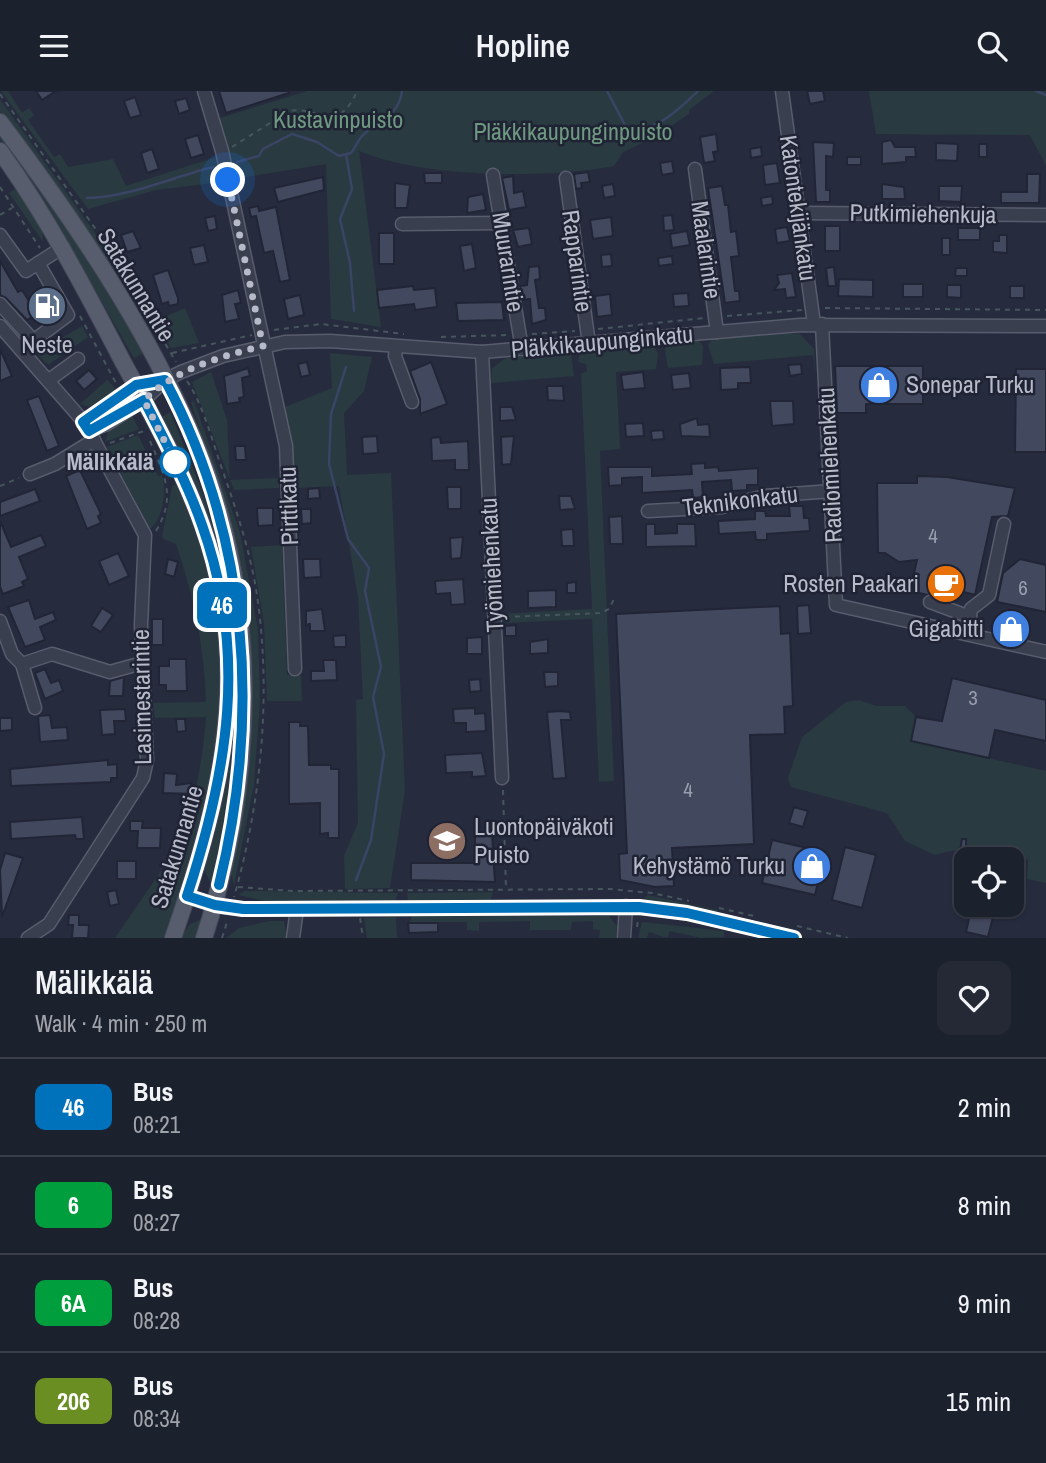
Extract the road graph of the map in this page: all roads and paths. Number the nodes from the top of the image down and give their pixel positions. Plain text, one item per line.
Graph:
1 (204, 91) edge
2 (357, 91) edge
3 (782, 91) edge
4 (0, 95) edge
5 (0, 122) edge
6 (0, 151) edge
7 (222, 151) junction
8 (695, 169) dead end
9 (494, 175) dead end
10 (566, 178) dead end
11 (13, 207) dead end
12 (799, 213) junction
13 (0, 215) edge
14 (1046, 215) edge
15 (501, 222) junction
16 (402, 224) dead end
17 (0, 235) edge
18 (63, 247) junction
19 (38, 263) junction
20 (0, 304) edge
21 (812, 308) junction
22 (1046, 310) edge
23 (715, 317) junction
24 (818, 324) junction
25 (0, 326) edge
26 (1046, 326) edge
27 (587, 330) junction
28 (717, 332) junction
29 (412, 335) dead end
30 (519, 335) junction
31 (438, 337) dead end
32 (32, 339) junction
33 (262, 339) junction
34 (589, 344) junction
35 (396, 348) junction
36 (522, 349) junction
37 (21, 350) junction
38 (482, 352) junction
39 (78, 359) dead end
40 (49, 380) junction
41 (165, 380) junction
42 (136, 385) junction
43 (144, 400) junction
44 (412, 402) dead end
45 (142, 422) dead end
46 (91, 435) junction
47 (149, 440) dead end
48 (30, 474) joint
49 (0, 486) edge
50 (832, 491) junction
51 (648, 511) dead end
52 (1004, 524) dead end
53 (145, 535) junction
54 (615, 597) dead end
55 (930, 602) dead end
56 (970, 617) junction
57 (494, 618) junction
58 (0, 621) edge
59 (967, 634) junction
60 (1046, 652) edge
61 (142, 663) junction
62 (22, 664) junction
63 (295, 669) dead end
64 (35, 708) dead end
65 (502, 778) joint
66 (506, 890) dead end
67 (187, 896) junction
68 (215, 905) junction
69 (626, 906) junction
70 (297, 909) junction
71 (359, 916) dead end
72 (224, 930) dead end
73 (28, 938) edge
74 (173, 938) edge
75 (204, 938) edge
76 (222, 938) edge
77 (293, 938) edge
78 (363, 938) edge
79 (624, 938) edge
80 (794, 938) edge

1 - 7 street, Pirttikatu
2 - 7 path
3 - 12 street, Katontekijänkatu
4 - 33 path
5 - 41 main road, Satakunnantie
6 - 18 main road, Satakunnantie
7 - 33 street, Pirttikatu
8 - 23 street, Maalarintie
9 - 15 street, Muurarintie
10 - 27 street, Rapparintie
11 - 13 path
12 - 14 street, Putkimiehenkuja
12 - 21 street, Katontekijänkatu
15 - 16 street
15 - 30 street, Muurarintie
17 - 19 street
18 - 19 street
18 - 42 main road, Satakunnantie
19 - 32 street
20 - 32 street
21 - 22 path
21 - 23 path
21 - 24 street, Katontekijänkatu
23 - 27 path
23 - 28 street, Maalarintie
24 - 26 street, Pläkkikaupunginkatu
24 - 28 street, Pläkkikaupunginkatu
24 - 50 street, Radiomiehenkatu
25 - 37 street, Lasimestarintie
27 - 30 path
27 - 34 street, Rapparintie
28 - 34 street, Pläkkikaupunginkatu
29 - 33 path
30 - 31 path
30 - 36 street, Muurarintie
32 - 37 street
33 - 35 street, Pläkkikaupunginkatu
33 - 41 street, Pläkkikaupunginkatu
33 - 63 street, Pirttikatu
34 - 36 street, Pläkkikaupunginkatu
35 - 38 street, Pläkkikaupunginkatu
35 - 44 street
36 - 38 street, Pläkkikaupunginkatu
37 - 40 street, Lasimestarintie
38 - 57 street, Työmiehenkatu
39 - 40 street
40 - 46 street, Lasimestarintie
41 - 42 street
41 - 43 street
41 - 68 main road, Satakunnantie
42 - 43 main road, Satakunnantie
42 - 46 street
43 - 46 street
43 - 67 main road, Satakunnantie
45 - 46 path
46 - 48 street
46 - 53 street, Lasimestarintie
47 - 53 path
48 - 49 path
50 - 51 street, Teknikonkatu
50 - 59 street, Radiomiehenkatu
52 - 56 street
53 - 61 street, Lasimestarintie
54 - 57 path
55 - 56 street
56 - 59 street
57 - 65 street, Työmiehenkatu
58 - 62 street
59 - 60 street
61 - 62 street
61 - 73 street, Lasimestarintie
62 - 64 street
65 - 66 path
67 - 68 street
67 - 74 main road, Satakunnantie
68 - 70 street
68 - 75 main road, Satakunnantie
69 - 70 street
69 - 79 street
69 - 80 street
70 - 77 street
71 - 78 path
72 - 76 path

